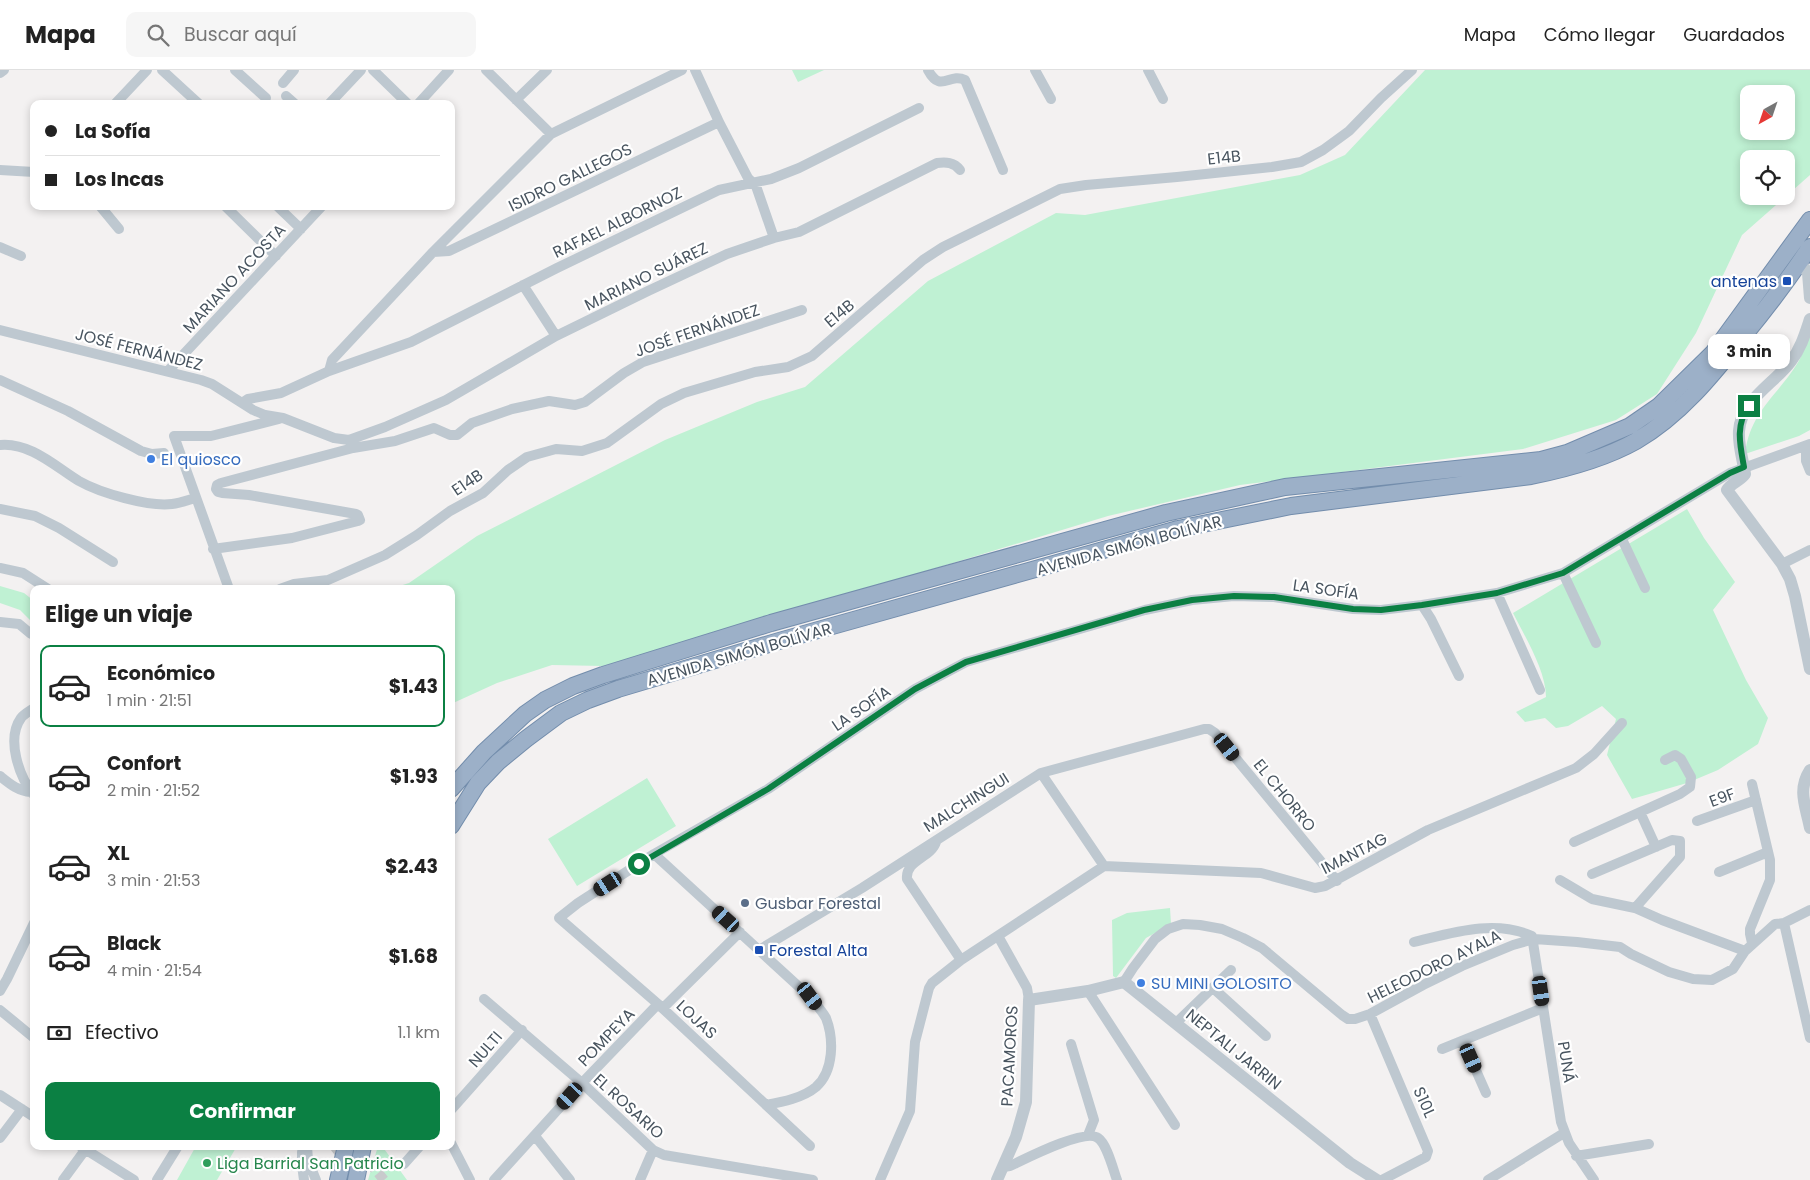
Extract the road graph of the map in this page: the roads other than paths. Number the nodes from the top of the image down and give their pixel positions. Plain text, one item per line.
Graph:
1 (4, 70) edge
2 (147, 70) edge
3 (162, 70) edge
4 (235, 70) edge
5 (292, 70) edge
6 (361, 70) edge
7 (373, 70) edge
8 (449, 70) edge
9 (486, 70) edge
10 (547, 70) edge
11 (681, 70) edge
12 (695, 70) edge
13 (928, 70) edge
14 (1035, 70) edge
15 (1148, 70) edge
16 (1412, 70) edge
17 (0, 73) edge
18 (283, 83) dead end
19 (286, 96) dead end
20 (266, 98) dead end
21 (1051, 99) dead end
22 (119, 100) edge
23 (195, 100) edge
24 (290, 100) edge
25 (333, 100) edge
26 (404, 100) edge
27 (422, 100) edge
28 (516, 100) junction
29 (1163, 100) dead end
30 (920, 108) dead end
31 (719, 122) junction
32 (551, 134) junction
33 (0, 170) edge
34 (960, 170) dead end
35 (1003, 170) dead end
36 (30, 172) edge
37 (752, 182) junction
38 (103, 210) edge
39 (229, 210) edge
40 (281, 210) edge
41 (318, 210) edge
42 (1810, 220) edge
43 (119, 229) dead end
44 (301, 229) junction
45 (774, 238) junction
46 (0, 247) edge
47 (1810, 247) edge
48 (433, 252) junction
49 (21, 256) dead end
50 (276, 256) junction
51 (1800, 262) junction
52 (522, 285) junction
53 (1810, 298) edge
54 (802, 310) dead end
55 (1810, 319) edge
56 (0, 330) edge
57 (556, 336) junction
58 (168, 371) junction
59 (329, 372) junction
60 (0, 380) edge
61 (242, 403) junction
62 (282, 418) junction
63 (351, 444) junction
64 (0, 445) edge
65 (1808, 445) edge
66 (164, 453) dead end
67 (1744, 467) junction
68 (1810, 471) edge
69 (195, 498) junction
70 (0, 510) edge
71 (1622, 539) junction
72 (213, 549) junction
73 (1810, 550) edge
74 (114, 562) dead end
75 (1782, 564) junction
76 (0, 568) edge
77 (1563, 573) junction
78 (42, 585) edge
79 (227, 585) edge
80 (291, 585) edge
81 (1645, 588) dead end
82 (1497, 593) junction
83 (1422, 605) junction
84 (0, 622) edge
85 (30, 633) edge
86 (1596, 643) dead end
87 (1808, 646) edge
88 (1810, 669) edge
89 (1459, 676) dead end
90 (1540, 690) dead end
91 (30, 711) edge
92 (1622, 723) dead end
93 (1210, 729) joint
94 (1666, 760) dead end
95 (1810, 770) edge
96 (1041, 772) junction
97 (0, 776) edge
98 (1752, 784) dead end
99 (455, 785) edge
100 (30, 791) edge
101 (30, 793) edge
102 (1756, 800) junction
103 (1640, 812) junction
104 (455, 820) edge
105 (1697, 822) dead end
106 (1810, 828) edge
107 (936, 839) junction
108 (1574, 842) dead end
109 (1656, 847) junction
110 (1768, 852) junction
111 (654, 854) junction
112 (1104, 866) junction
113 (1719, 872) dead end
114 (1592, 874) dead end
115 (1560, 880) dead end
116 (1337, 881) junction
117 (1634, 908) junction
118 (1810, 910) edge
119 (559, 918) joint
120 (1784, 923) junction
121 (740, 932) junction
122 (998, 936) junction
123 (30, 939) edge
124 (1534, 940) junction
125 (1414, 942) dead end
126 (1752, 943) junction
127 (759, 950) junction
128 (1745, 951) junction
129 (961, 960) junction
130 (1231, 970) dead end
131 (1124, 982) junction
132 (1213, 988) junction
133 (0, 991) edge
134 (1088, 991) junction
135 (484, 999) dead end
136 (1029, 1000) junction
137 (661, 1006) junction
138 (1544, 1008) junction
139 (0, 1010) edge
140 (1370, 1014) junction
141 (1176, 1023) junction
142 (522, 1030) junction
143 (30, 1035) edge
144 (1266, 1036) dead end
145 (1810, 1038) edge
146 (1463, 1040) junction
147 (1071, 1044) dead end
148 (1442, 1049) dead end
149 (582, 1083) junction
150 (1486, 1093) dead end
151 (0, 1095) edge
152 (455, 1105) edge
153 (766, 1105) junction
154 (22, 1109) junction
155 (30, 1114) edge
156 (1175, 1125) dead end
157 (1564, 1133) junction
158 (1088, 1135) junction
159 (535, 1136) junction
160 (0, 1138) edge
161 (1648, 1144) dead end
162 (810, 1146) dead end
163 (82, 1150) edge
164 (89, 1150) edge
165 (176, 1150) edge
166 (302, 1150) edge
167 (307, 1150) edge
168 (345, 1150) edge
169 (362, 1150) edge
170 (416, 1150) edge
171 (455, 1150) edge
172 (653, 1150) junction
173 (1576, 1156) junction
174 (404, 1164) dead end
175 (1003, 1167) junction
176 (63, 1180) edge
177 (134, 1180) edge
178 (157, 1180) edge
179 (304, 1180) edge
180 (316, 1180) edge
181 (338, 1180) edge
182 (356, 1180) edge
183 (470, 1180) edge
184 (494, 1180) edge
185 (570, 1180) edge
186 (640, 1180) edge
187 (813, 1180) edge
188 (880, 1180) edge
189 (997, 1180) edge
190 (1117, 1180) edge
191 (1377, 1180) edge
192 (1382, 1180) edge
193 (1488, 1180) edge
194 (1594, 1180) edge

1 - 17 street
2 - 22 street
3 - 23 street
4 - 20 street
5 - 18 street
6 - 25 street
7 - 26 street
8 - 27 street
9 - 28 street
10 - 28 street
11 - 32 street
12 - 31 street
13 - 35 street
14 - 21 street
15 - 29 street
16 - 80 street, E14B
19 - 24 street
28 - 32 street
30 - 37 street, RAFAEL ALBORNOZ
31 - 37 street
31 - 48 street, ISIDRO GALLEGOS
32 - 48 street
33 - 36 street
34 - 45 street, MARIANO SUÁREZ
37 - 45 street
37 - 52 street, RAFAEL ALBORNOZ
38 - 43 street
39 - 50 street
40 - 44 street
41 - 44 street, MARIANO ACOSTA
42 - 99 highway, AVENIDA SIMÓN BOLÍVAR
44 - 50 street, MARIANO ACOSTA
45 - 57 street, MARIANO SUÁREZ
46 - 49 street
47 - 51 highway, AVENIDA SIMÓN BOLÍVAR
48 - 59 street
50 - 58 street, MARIANO ACOSTA
51 - 53 street
51 - 104 highway, AVENIDA SIMÓN BOLÍVAR
52 - 57 street
52 - 59 street, RAFAEL ALBORNOZ
54 - 63 street, JOSÉ FERNÁNDEZ
55 - 67 street
56 - 58 street, JOSÉ FERNÁNDEZ
57 - 63 street, MARIANO SUÁREZ
58 - 61 street, JOSÉ FERNÁNDEZ
59 - 61 street, RAFAEL ALBORNOZ
60 - 66 street
61 - 62 street, JOSÉ FERNÁNDEZ
62 - 63 street, JOSÉ FERNÁNDEZ
62 - 69 street
63 - 72 street, MARIANO SUÁREZ
64 - 69 street
65 - 67 street, LA SOFÍA
65 - 68 street
67 - 71 street, LA SOFÍA
67 - 75 street
69 - 72 street
70 - 74 street
71 - 77 street, LA SOFÍA
71 - 81 street
72 - 79 street
73 - 75 street
75 - 87 street
76 - 78 street
77 - 82 street, LA SOFÍA
77 - 86 street
82 - 83 street, LA SOFÍA
82 - 90 street
83 - 89 street
83 - 111 street, LA SOFÍA
84 - 85 street
87 - 88 street
91 - 100 street
92 - 116 street, IMANTAG
93 - 96 street, MALCHINGUI
93 - 116 street, EL CHORRO
94 - 103 street
95 - 106 street
96 - 107 street, MALCHINGUI
96 - 112 street
97 - 101 street
98 - 102 street
102 - 105 street, E9F
102 - 110 street
103 - 108 street
103 - 109 street
107 - 127 street, MALCHINGUI
107 - 129 street
109 - 114 street
109 - 117 street
110 - 113 street
110 - 126 street
111 - 119 street, LA SOFÍA
111 - 121 street
112 - 116 street, IMANTAG
112 - 122 street
115 - 117 street
117 - 128 street
118 - 120 street, HELEODORO AYALA
119 - 137 street, LOJAS
120 - 126 street, HELEODORO AYALA
120 - 145 street
121 - 127 street
121 - 137 street, POMPEYA
122 - 129 street
122 - 136 street, PACAMOROS
123 - 133 street
124 - 125 street
124 - 128 street, HELEODORO AYALA
124 - 138 street, PUNÁ
124 - 140 street, HELEODORO AYALA
126 - 128 street, HELEODORO AYALA
127 - 153 street
129 - 188 street
130 - 132 street
131 - 134 street
131 - 140 street, HELEODORO AYALA
131 - 141 street, NEPTALI JARRIN
132 - 141 street
132 - 144 street
134 - 136 street
134 - 156 street
135 - 142 street, EL ROSARIO
136 - 175 street, PACAMOROS
137 - 149 street, POMPEYA
137 - 153 street, LOJAS
138 - 146 street
138 - 157 street, PUNÁ
139 - 143 street
140 - 192 street, S10L
141 - 191 street, NEPTALI JARRIN
142 - 149 street, EL ROSARIO
142 - 152 street, NULTI
146 - 148 street
146 - 150 street
147 - 158 street
149 - 159 street, POMPEYA
149 - 172 street, EL ROSARIO
151 - 154 street
153 - 162 street, LOJAS
154 - 155 street
154 - 160 street
157 - 173 street, PUNÁ
157 - 193 street
158 - 175 street
158 - 190 street
159 - 184 street, POMPEYA
159 - 185 street
161 - 173 street
163 - 176 street
164 - 177 street
165 - 178 street
166 - 179 street
167 - 180 street
168 - 181 highway
169 - 182 highway
170 - 174 street
171 - 183 street
172 - 186 street
172 - 187 street, EL ROSARIO
173 - 194 street, PUNÁ
175 - 189 street, PACAMOROS

